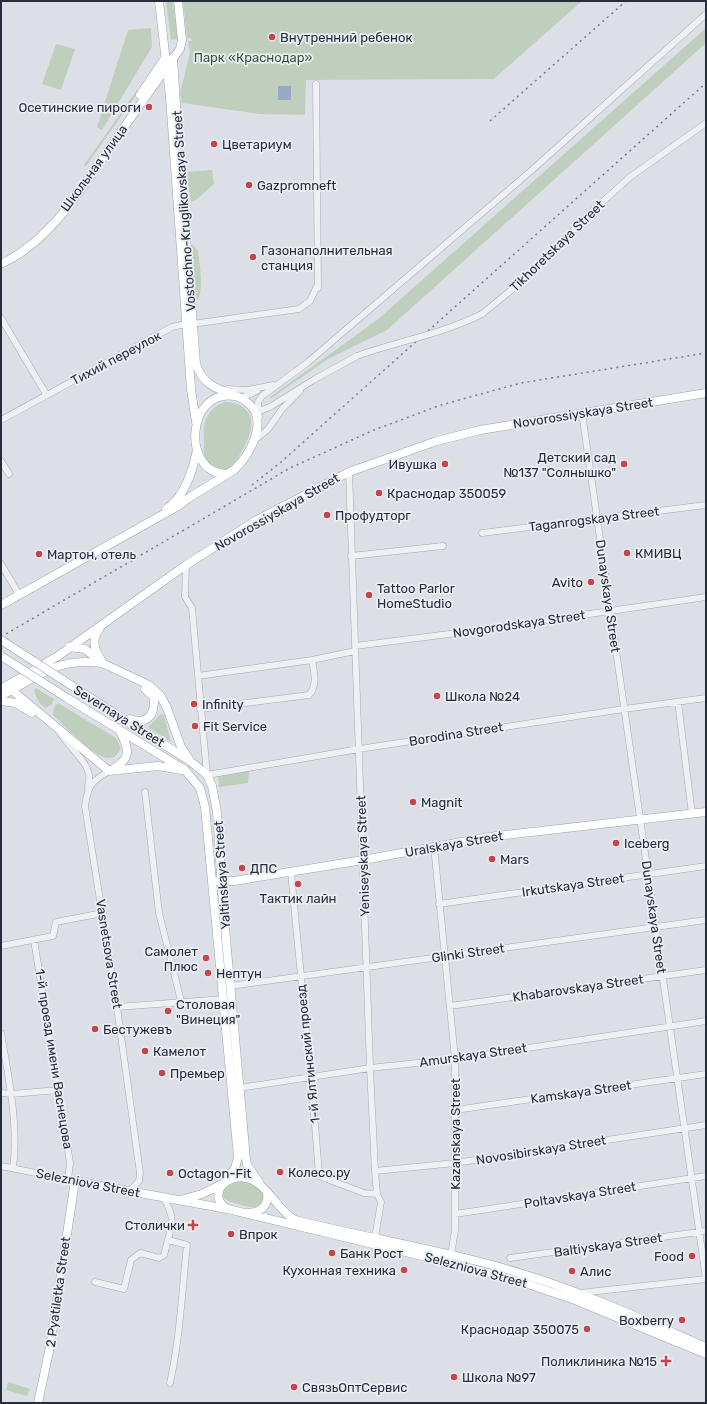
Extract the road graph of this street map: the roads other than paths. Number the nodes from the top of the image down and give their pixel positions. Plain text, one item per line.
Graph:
1 (159, 1) edge
2 (178, 1) edge
3 (706, 14) edge
4 (169, 58) junction
5 (166, 68) junction
6 (316, 84) dead end
7 (150, 90) junction
8 (170, 97) junction
9 (706, 123) edge
10 (1, 259) edge
11 (1, 264) edge
12 (320, 271) dead end
13 (318, 288) junction
14 (1, 318) edge
15 (189, 324) junction
16 (280, 382) junction
17 (307, 384) junction
18 (272, 386) junction
19 (216, 388) junction
20 (706, 393) edge
21 (46, 394) junction
22 (241, 398) junction
23 (254, 407) junction
24 (582, 412) junction
25 (1, 420) edge
26 (196, 422) junction
27 (256, 436) junction
28 (197, 450) junction
29 (1, 461) edge
30 (349, 472) junction
31 (9, 474) dead end
32 (227, 474) junction
33 (706, 505) edge
34 (597, 520) junction
35 (482, 533) dead end
36 (443, 546) dead end
37 (351, 556) junction
38 (1, 564) edge
39 (186, 565) junction
40 (17, 591) junction
41 (706, 597) edge
42 (1, 600) edge
43 (1, 605) edge
44 (610, 611) junction
45 (104, 623) junction
46 (1, 640) edge
47 (69, 647) junction
48 (355, 648) junction
49 (1, 656) edge
50 (312, 660) junction
51 (102, 663) junction
52 (118, 671) junction
53 (38, 676) joint
54 (198, 676) junction
55 (7, 688) edge
56 (1, 696) edge
57 (706, 698) edge
58 (1, 701) edge
59 (678, 702) junction
60 (624, 708) junction
61 (200, 709) junction
62 (44, 717) junction
63 (121, 717) junction
64 (58, 729) junction
65 (119, 729) junction
66 (359, 749) junction
67 (190, 761) junction
68 (185, 770) junction
69 (109, 771) junction
70 (207, 775) junction
71 (200, 788) joint
72 (87, 791) junction
73 (145, 792) dead end
74 (706, 812) edge
75 (692, 814) junction
76 (640, 821) junction
77 (434, 846) junction
78 (363, 860) junction
79 (706, 866) edge
80 (210, 870) junction
81 (291, 872) junction
82 (648, 874) junction
83 (222, 882) junction
84 (440, 904) junction
85 (103, 913) junction
86 (706, 920) edge
87 (656, 927) junction
88 (34, 940) junction
89 (1, 946) edge
90 (445, 956) junction
91 (367, 966) junction
92 (706, 970) edge
93 (300, 975) junction
94 (663, 976) junction
95 (230, 986) junction
96 (224, 999) junction
97 (181, 1001) junction
98 (450, 1006) junction
99 (117, 1007) junction
100 (706, 1021) edge
101 (670, 1027) junction
102 (1, 1033) edge
103 (2, 1047) edge
104 (455, 1059) junction
105 (370, 1068) junction
106 (706, 1074) edge
107 (312, 1078) junction
108 (677, 1078) junction
109 (239, 1088) junction
110 (59, 1090) junction
111 (1, 1093) edge
112 (11, 1094) junction
113 (455, 1110) junction
114 (706, 1125) edge
115 (684, 1129) junction
116 (455, 1163) junction
117 (1, 1166) edge
118 (13, 1168) junction
119 (375, 1171) junction
120 (706, 1176) edge
121 (692, 1178) junction
122 (71, 1180) junction
123 (224, 1182) junction
124 (261, 1184) junction
125 (130, 1191) junction
126 (267, 1193) junction
127 (377, 1194) junction
128 (163, 1197) junction
129 (175, 1200) junction
130 (228, 1209) junction
131 (243, 1213) junction
132 (455, 1214) junction
133 (703, 1231) edge
134 (375, 1238) junction
135 (168, 1240) junction
136 (451, 1255) junction
137 (510, 1258) dead end
138 (706, 1279) edge
139 (95, 1282) dead end
140 (578, 1294) junction
141 (706, 1347) edge
142 (706, 1354) edge
143 (170, 1383) dead end
144 (38, 1403) edge

1 - 4 main road, Vostochno-Kruglikovskaya Street
2 - 4 main road
3 - 16 street
4 - 5 main road, Vostochno-Kruglikovskaya Street
4 - 10 main road
4 - 15 main road, Vostochno-Kruglikovskaya Street
5 - 7 main road, Школьная улица
5 - 8 main road, Vostochno-Kruglikovskaya Street
6 - 13 street
7 - 8 main road
7 - 11 main road, Школьная улица
8 - 15 main road, Vostochno-Kruglikovskaya Street
9 - 17 street, Tikhoretskaya Street, bridge
12 - 13 street
13 - 15 street, Тихий переулок
14 - 21 street
15 - 19 main road, Vostochno-Kruglikovskaya Street
15 - 21 street, Тихий переулок
15 - 26 main road, Vostochno-Kruglikovskaya Street
16 - 18 street
16 - 23 street
17 - 23 street, Tikhoretskaya Street
17 - 27 street, Tikhoretskaya Street
18 - 19 street
18 - 22 street
19 - 22 main road, Vostochno-Kruglikovskaya Street
20 - 24 main road, Novorossiyskaya Street
21 - 25 street, Тихий переулок
22 - 23 main road
22 - 26 main road
23 - 27 main road
24 - 30 main road, Novorossiyskaya Street
24 - 34 street, Dunayskaya Street
26 - 28 main road
27 - 32 main road
28 - 32 main road
28 - 40 main road
29 - 31 street
30 - 37 street, Yeniseyskaya Street
30 - 39 main road, Novorossiyskaya Street
32 - 43 main road
33 - 34 street, Taganrogskaya Street
34 - 35 street, Taganrogskaya Street
34 - 44 street, Dunayskaya Street
36 - 37 street
37 - 48 street, Yeniseyskaya Street
38 - 40 street
39 - 45 main road, Novorossiyskaya Street
39 - 54 street, Yaltinskaya Street
40 - 42 main road
41 - 44 street, Novgorodskaya Street
44 - 48 street, Novgorodskaya Street
44 - 60 street, Dunayskaya Street
45 - 47 main road, Novorossiyskaya Street
45 - 51 main road
46 - 63 main road, Severnaya Street, bridge
47 - 51 main road, Severnaya Street
47 - 55 main road, Novorossiyskaya Street
48 - 50 street, Novgorodskaya Street
48 - 66 street, Yeniseyskaya Street
49 - 65 main road, Severnaya Street, bridge
50 - 54 street, Novgorodskaya Street
50 - 61 street
51 - 52 main road, Severnaya Street
51 - 53 main road, Severnaya Street
52 - 63 main road
52 - 67 main road, Severnaya Street
53 - 55 main road, Novorossiyskaya Street
54 - 61 street, Yaltinskaya Street
55 - 56 main road, Novorossiyskaya Street
55 - 62 main road
57 - 59 street, Borodina Street
58 - 62 main road
59 - 60 street, Borodina Street
59 - 75 street
60 - 66 street, Borodina Street
60 - 76 street, Dunayskaya Street
61 - 70 street, Yaltinskaya Street
62 - 64 main road
63 - 67 main road, Severnaya Street
64 - 69 main road
64 - 72 street, Vasnetsova Street
65 - 68 main road, Severnaya Street
65 - 69 main road, Severnaya Street
66 - 70 street, Borodina Street
66 - 78 street, Yeniseyskaya Street
67 - 70 main road, Severnaya Street
68 - 69 main road, Severnaya Street
68 - 71 main road, Severnaya Street
69 - 72 street
70 - 83 main road, Yaltinskaya Street
71 - 80 main road, Yaltinskaya Street
72 - 85 street, Vasnetsova Street
73 - 97 street
74 - 75 main road, Uralskaya Street
75 - 76 main road, Uralskaya Street
76 - 77 main road, Uralskaya Street
76 - 82 street, Dunayskaya Street
77 - 78 main road, Uralskaya Street
77 - 84 street, Kazanskaya Street
78 - 81 main road, Uralskaya Street
78 - 91 street, Yeniseyskaya Street
79 - 82 street, Irkutskaya Street
80 - 83 main road
80 - 96 main road, Yaltinskaya Street
81 - 83 main road, Uralskaya Street
81 - 93 street, 1-й Ялтинский проезд
82 - 84 street, Irkutskaya Street
82 - 87 street, Dunayskaya Street
83 - 95 main road, Yaltinskaya Street
84 - 90 street, Kazanskaya Street
85 - 88 street
85 - 99 street, Vasnetsova Street
86 - 87 street, Glinki Street
87 - 90 street, Glinki Street
87 - 94 street, Dunayskaya Street
88 - 89 street
88 - 110 street, 1-й проезд имени Васнецова
90 - 91 street, Glinki Street
90 - 98 street, Kazanskaya Street
91 - 93 street, Glinki Street
91 - 105 street, Yeniseyskaya Street
92 - 94 street, Khabarovskaya Street
93 - 95 street, Glinki Street
93 - 107 street, 1-й Ялтинский проезд
94 - 98 street, Khabarovskaya Street
94 - 101 street, Dunayskaya Street
95 - 109 main road, Yaltinskaya Street
96 - 97 street
96 - 123 main road, Yaltinskaya Street
97 - 99 street
98 - 104 street, Kazanskaya Street
99 - 125 street, Vasnetsova Street
100 - 101 street, Amurskaya Street
101 - 104 street, Amurskaya Street
101 - 108 street, Dunayskaya Street
102 - 103 street
103 - 112 street
104 - 105 street, Amurskaya Street
104 - 113 street, Kazanskaya Street
105 - 107 street, Amurskaya Street
105 - 119 street, Yeniseyskaya Street
106 - 108 street, Kamskaya Street
107 - 109 street, Amurskaya Street
107 - 127 street, 1-й Ялтинский проезд
108 - 113 street, Kamskaya Street
108 - 115 street, Dunayskaya Street
109 - 124 main road, Yaltinskaya Street
110 - 112 street
110 - 122 street, 1-й проезд имени Васнецова
111 - 112 street
112 - 118 street
113 - 116 street, Kazanskaya Street
114 - 115 street, Novosibirskaya Street
115 - 116 street, Novosibirskaya Street
115 - 121 street, Dunayskaya Street
116 - 119 street, Novosibirskaya Street
116 - 132 street, Kazanskaya Street
117 - 118 street, Selezniova Street
118 - 122 street, Selezniova Street
119 - 127 street, Yeniseyskaya Street
120 - 121 street, Poltavskaya Street
121 - 132 street, Poltavskaya Street
121 - 133 street, Dunayskaya Street
122 - 125 main road, Selezniova Street
122 - 144 main road, 2 Pyatiletka Street
123 - 124 main road
123 - 129 main road, Selezniova Street
123 - 130 main road
124 - 126 main road
125 - 128 main road, Selezniova Street
126 - 131 main road
126 - 134 main road, Selezniova Street
127 - 134 street, Yeniseyskaya Street
128 - 129 main road, Selezniova Street
128 - 135 street
129 - 130 main road, Selezniova Street
130 - 131 main road
131 - 142 main road, Selezniova Street
132 - 136 street, Kazanskaya Street
133 - 137 street, Baltiyskaya Street
133 - 138 street, Dunayskaya Street
134 - 136 main road, Selezniova Street
135 - 139 street
135 - 143 street
136 - 140 main road, Selezniova Street
138 - 140 street
140 - 141 main road, Selezniova Street

